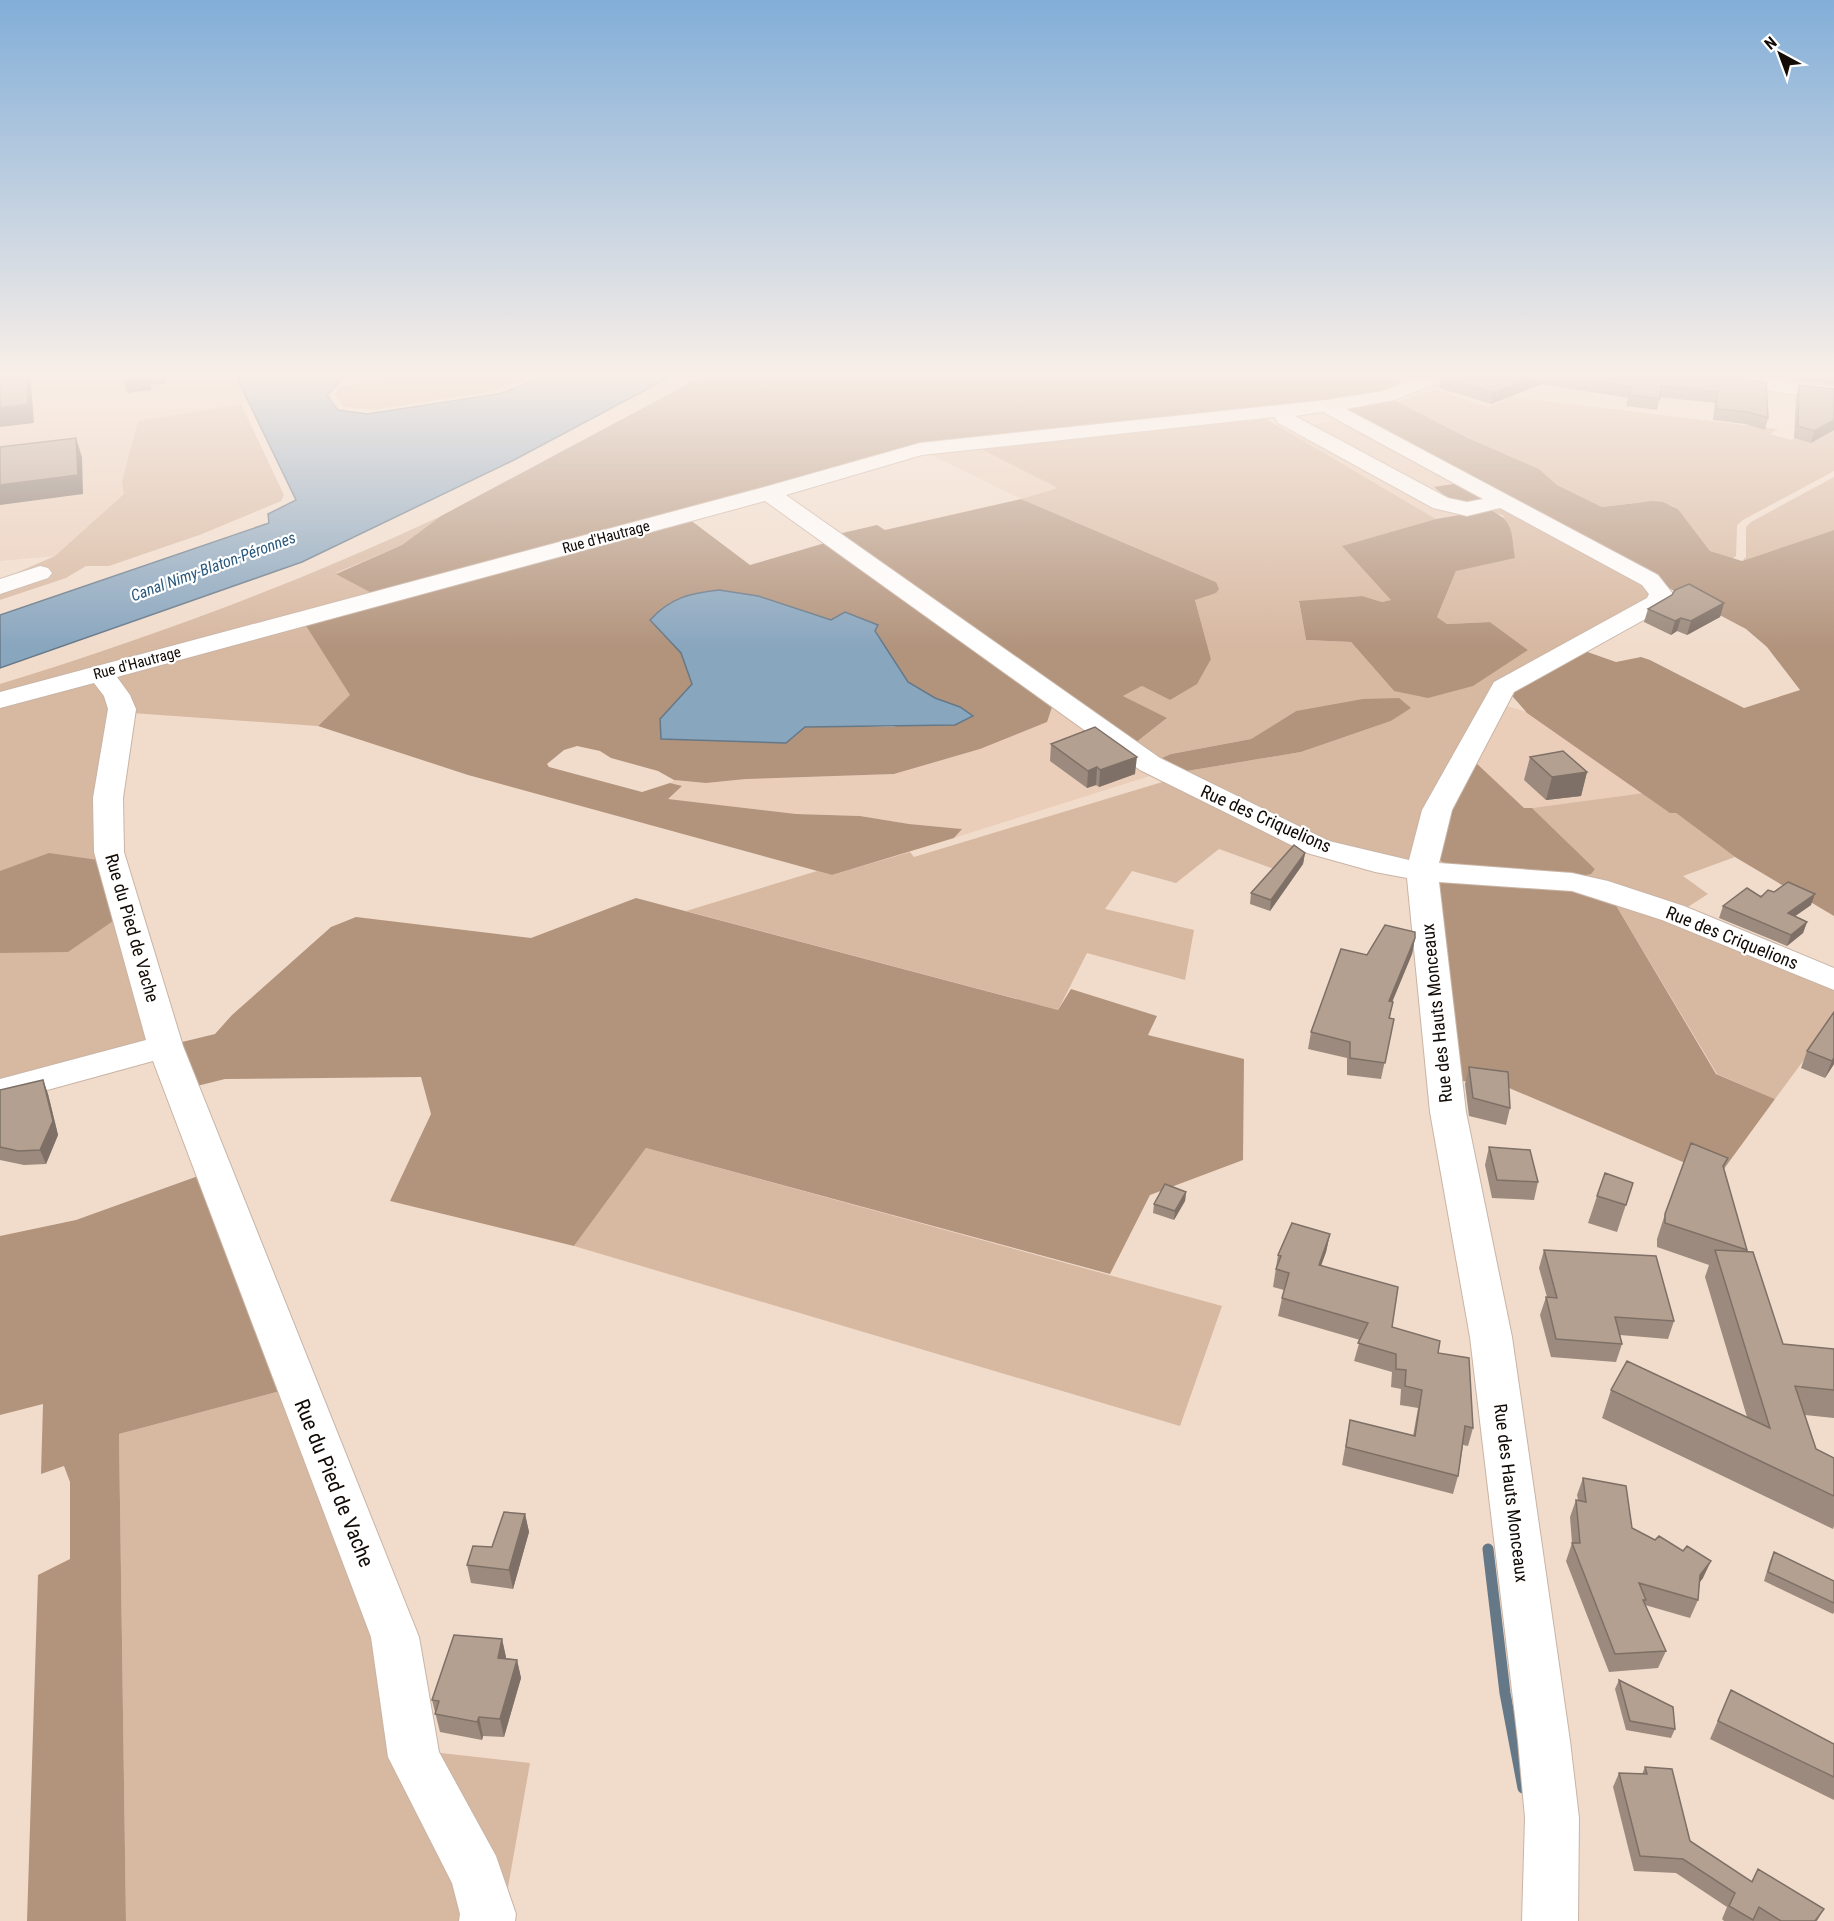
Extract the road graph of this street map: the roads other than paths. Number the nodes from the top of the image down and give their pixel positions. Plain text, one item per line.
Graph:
1 (856, 468) edge
2 (1389, 468) edge
3 (1410, 468) edge
4 (1430, 468) edge
5 (1439, 483) dead end
6 (769, 493) junction
7 (1504, 501) junction
8 (40, 573) dead end
9 (0, 587) edge
10 (100, 673) junction
11 (0, 700) edge
12 (1422, 871) junction
13 (1834, 980) edge
14 (165, 1046) junction
15 (0, 1091) edge
16 (488, 1921) edge
17 (1550, 1921) edge

1 - 6 street, Rue d'Hautrage
2 - 7 street
3 - 5 street
4 - 7 street, Rue des Hauts Monceaux
6 - 10 street, Rue d'Hautrage
6 - 12 street, Rue des Criquelions
7 - 12 street, Rue des Hauts Monceaux
8 - 9 street
10 - 11 street, Rue d'Hautrage
10 - 14 street, Rue du Pied de Vache
12 - 13 street, Rue des Criquelions
12 - 17 street, Rue des Hauts Monceaux
14 - 15 street
14 - 16 street, Rue du Pied de Vache

